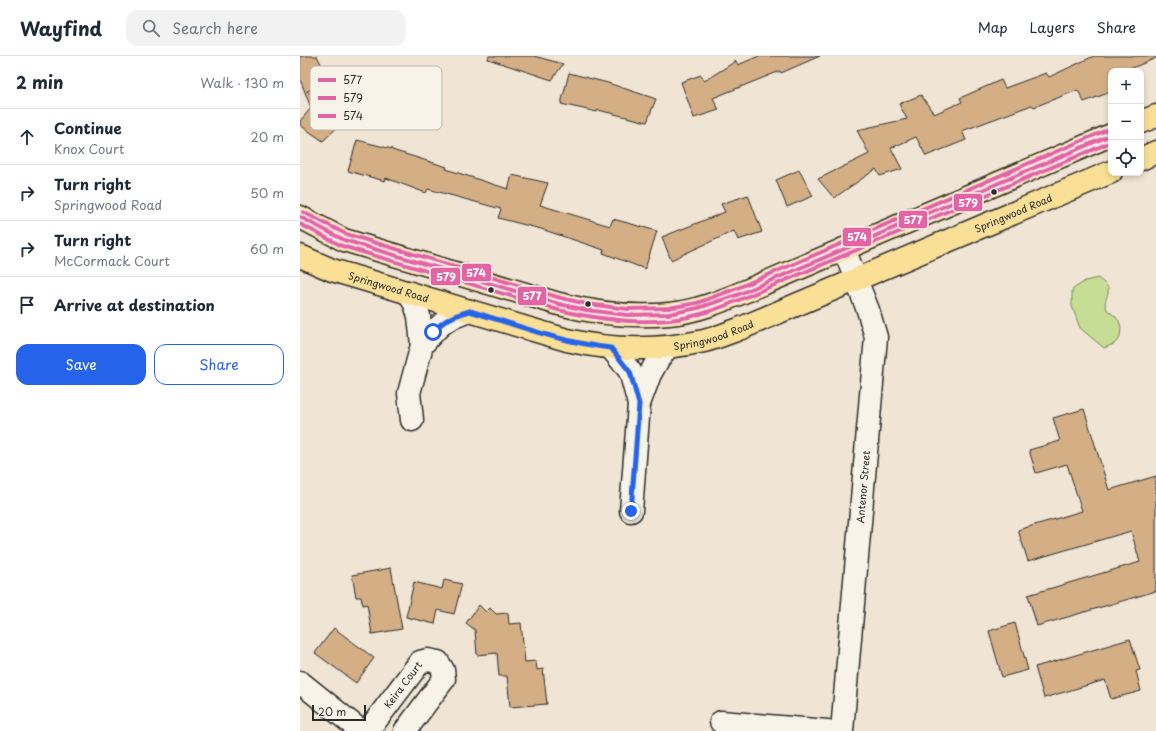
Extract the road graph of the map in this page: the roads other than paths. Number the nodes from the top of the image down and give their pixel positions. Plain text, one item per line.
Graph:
1 (1156, 116) edge
2 (1144, 121) edge
3 (1108, 136) edge
4 (1156, 152) edge
5 (1144, 158) edge
6 (1108, 173) edge
7 (300, 217) edge
8 (844, 249) junction
9 (300, 256) edge
10 (856, 280) junction
11 (408, 292) junction
12 (470, 311) junction
13 (422, 345) junction
14 (668, 347) junction
15 (611, 348) junction
16 (639, 404) junction
17 (412, 420) dead end
18 (631, 511) dead end
19 (301, 685) edge
20 (721, 722) dead end
21 (361, 731) edge
22 (368, 731) edge
23 (404, 731) edge
24 (827, 731) edge
25 (842, 731) edge

1 - 2 main road
3 - 8 main road
4 - 5 main road
6 - 10 main road, Springwood Road
7 - 8 main road
8 - 10 street, Antenor Street
9 - 11 main road, Springwood Road
10 - 14 main road, Springwood Road
10 - 25 street, Antenor Street
11 - 12 main road, Springwood Road
11 - 13 street
12 - 13 street
12 - 15 main road, Springwood Road
13 - 17 street
14 - 15 main road, Springwood Road
14 - 16 street
15 - 16 street
16 - 18 street
19 - 21 street
20 - 24 street
22 - 23 street, Keira Court

